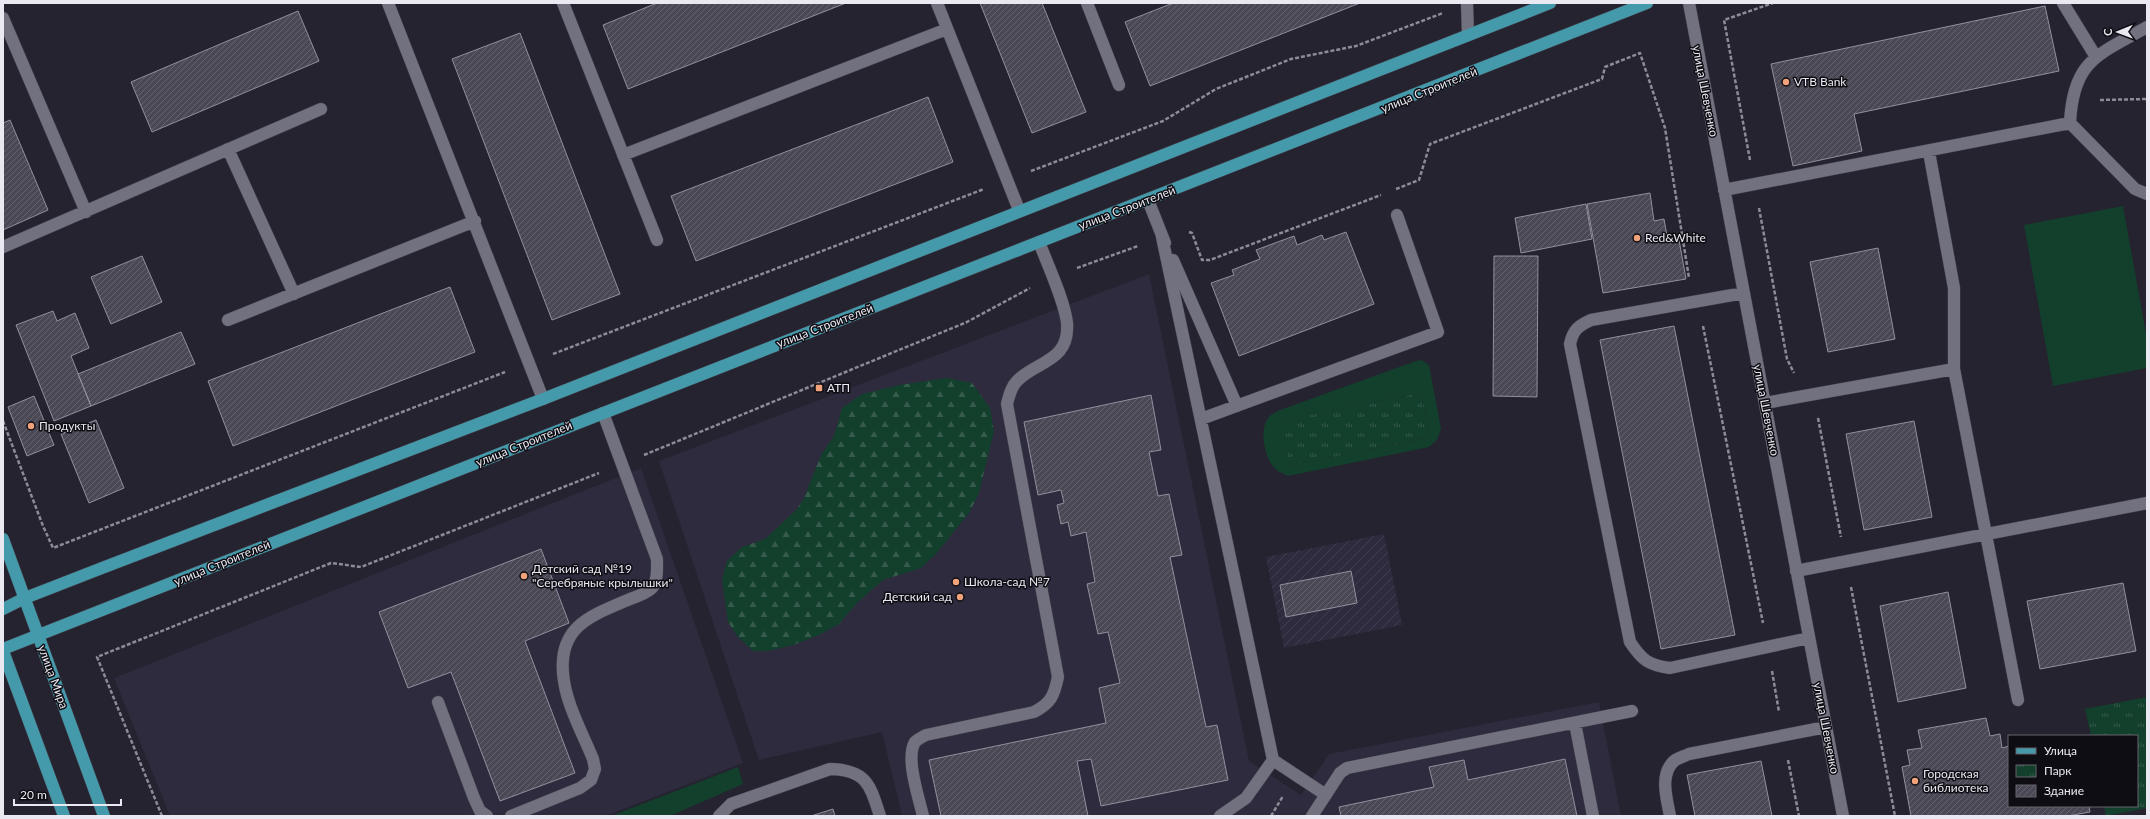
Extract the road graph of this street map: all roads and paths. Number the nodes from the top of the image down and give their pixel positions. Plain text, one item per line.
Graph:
1 (388, 3) edge
2 (563, 3) edge
3 (937, 3) edge
4 (1087, 3) edge
5 (1467, 3) edge
6 (1550, 3) edge
7 (1647, 3) edge
8 (1689, 3) edge
9 (1773, 3) edge
10 (2063, 3) edge
11 (3, 18) edge
12 (1724, 20) dead end
13 (2147, 27) edge
14 (947, 29) junction
15 (1468, 35) junction
16 (2096, 57) junction
17 (1119, 85) dead end
18 (2071, 100) junction
19 (2147, 100) edge
20 (322, 109) dead end
21 (2070, 123) junction
22 (228, 149) junction
23 (1929, 152) junction
24 (623, 155) junction
25 (1008, 180) junction
26 (1724, 190) junction
27 (1389, 192) dead end
28 (1382, 194) dead end
29 (2147, 194) edge
30 (1148, 200) junction
31 (1019, 210) junction
32 (86, 212) junction
33 (1398, 215) dead end
34 (475, 221) junction
35 (1162, 237) junction
36 (656, 240) dead end
37 (1039, 242) junction
38 (3, 247) edge
39 (1052, 279) junction
40 (1744, 293) junction
41 (294, 294) junction
42 (1698, 301) junction
43 (228, 320) dead end
44 (530, 363) junction
45 (1954, 369) junction
46 (543, 399) junction
47 (1765, 403) junction
48 (1236, 406) junction
49 (603, 413) junction
50 (1201, 419) junction
51 (3, 421) edge
52 (622, 464) junction
53 (2147, 503) edge
54 (1985, 535) junction
55 (3, 538) edge
56 (1796, 571) junction
57 (25, 598) junction
58 (3, 609) edge
59 (38, 636) junction
60 (1809, 638) junction
61 (1768, 647) junction
62 (3, 650) edge
63 (2018, 700) dead end
64 (438, 702) dead end
65 (1632, 711) dead end
66 (1575, 723) junction
67 (1826, 728) junction
68 (1784, 736) junction
69 (1273, 760) junction
70 (1326, 795) junction
71 (64, 816) edge
72 (105, 816) edge
73 (162, 816) edge
74 (487, 816) edge
75 (511, 816) edge
76 (719, 816) edge
77 (880, 816) edge
78 (922, 816) edge
79 (1220, 816) edge
80 (1312, 816) edge
81 (1593, 816) edge
82 (1670, 816) edge
83 (1799, 816) edge
84 (1843, 816) edge

1 - 34 street
2 - 24 street
3 - 14 street
4 - 17 street
5 - 15 street
5 - 25 path
6 - 15 main road
7 - 30 main road, улица Строителей
8 - 26 street, улица Шевченко
9 - 12 path
10 - 16 street
11 - 32 street
13 - 16 street
14 - 24 street
14 - 25 street
15 - 31 main road
16 - 18 street
18 - 19 path
18 - 21 street
20 - 22 street
21 - 23 street
21 - 29 street
22 - 32 street
22 - 41 street
23 - 26 street
23 - 45 street
24 - 36 street
25 - 31 street
25 - 44 path
26 - 40 street, улица Шевченко
27 - 42 path
28 - 35 path
30 - 35 street
30 - 37 main road, улица Строителей
31 - 46 main road
32 - 38 street
33 - 48 street
34 - 41 street
34 - 44 street
35 - 39 path
35 - 48 street
35 - 50 street
37 - 39 street
37 - 49 main road, улица Строителей
39 - 52 path
39 - 78 street
40 - 42 street
40 - 47 street, улица Шевченко
41 - 43 street
42 - 61 path
42 - 61 street
44 - 46 street
44 - 51 path
45 - 47 street
45 - 54 street
46 - 57 main road
47 - 56 street, улица Шевченко
48 - 50 street
49 - 52 street
49 - 59 main road, улица Строителей
50 - 69 street
52 - 73 path
52 - 75 street
53 - 54 street
54 - 56 street
54 - 63 street
55 - 57 main road, улица Мира
56 - 60 street, улица Шевченко
57 - 58 main road
57 - 59 main road, улица Мира
59 - 62 main road, улица Строителей
59 - 72 main road, улица Мира
60 - 61 street
60 - 67 street, улица Шевченко
61 - 68 path
62 - 71 main road
64 - 74 street
65 - 66 street
66 - 70 street
66 - 81 street
67 - 68 street
67 - 84 street, улица Шевченко
68 - 82 street
68 - 83 path
69 - 70 street
69 - 79 street
70 - 80 street
76 - 77 street

